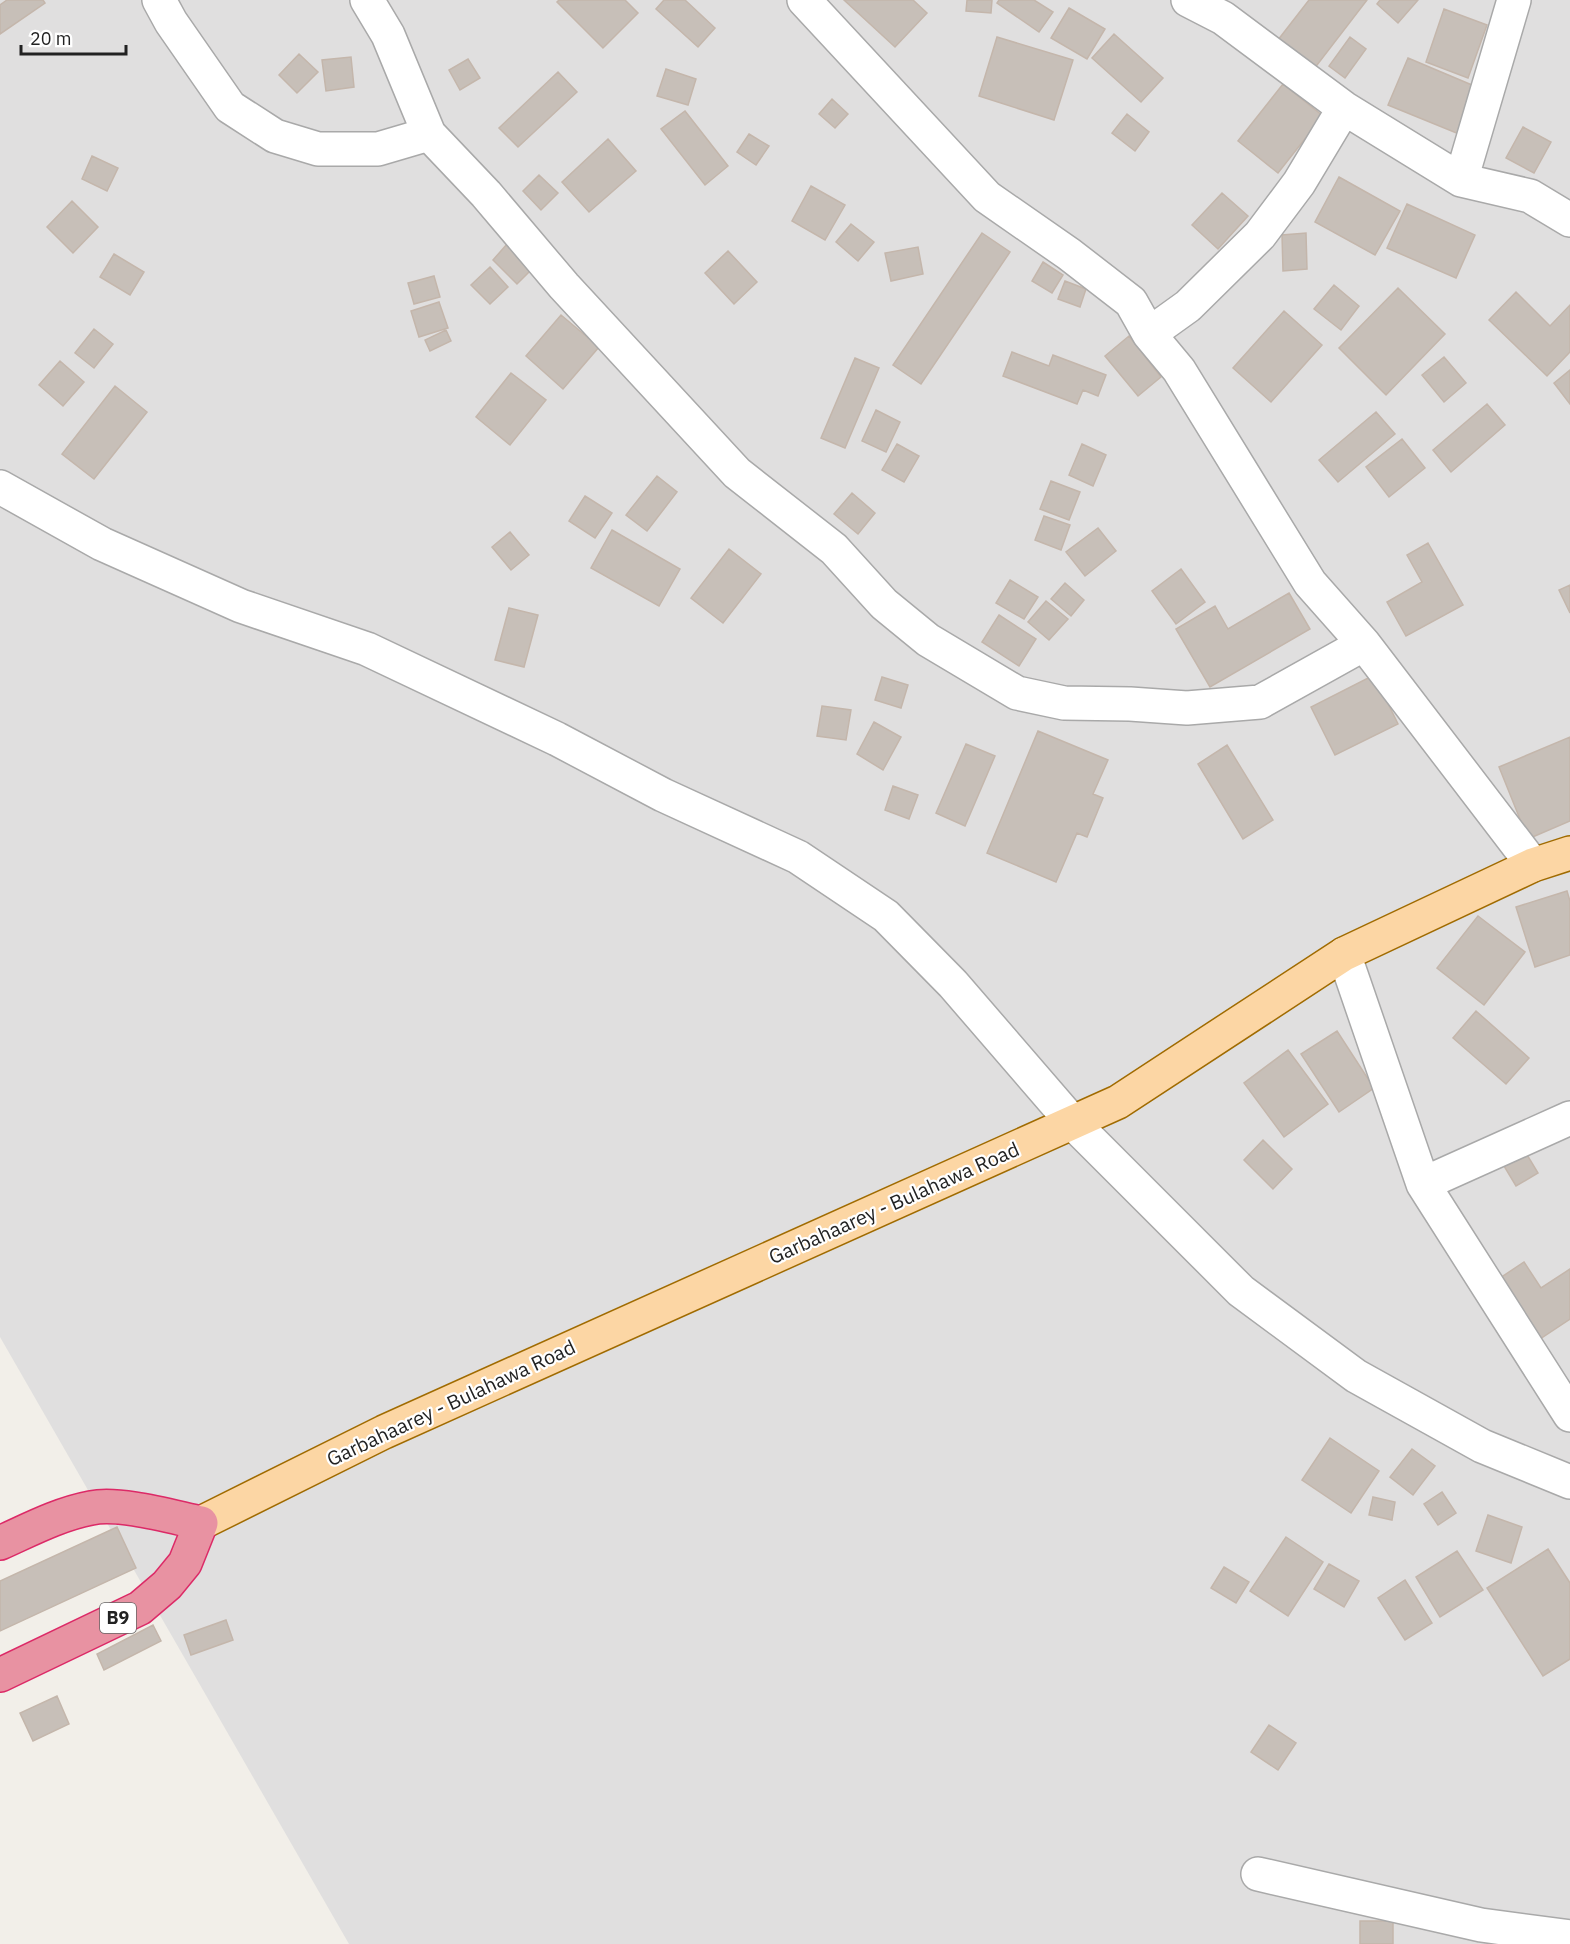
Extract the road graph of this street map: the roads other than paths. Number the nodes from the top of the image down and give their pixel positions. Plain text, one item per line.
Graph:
1 (159, 0) edge
2 (367, 0) edge
3 (804, 0) edge
4 (1188, 0) edge
5 (1514, 0) edge
6 (1344, 108) junction
7 (429, 134) junction
8 (1461, 180) junction
9 (1570, 220) edge
10 (1149, 334) junction
11 (0, 487) edge
12 (1364, 644) junction
13 (1570, 853) edge
14 (1533, 865) junction
15 (1344, 954) junction
16 (1570, 1118) edge
17 (1073, 1122) junction
18 (1423, 1184) junction
19 (1570, 1415) edge
20 (1570, 1482) edge
21 (201, 1523) junction
22 (0, 1543) edge
23 (0, 1675) edge
24 (1258, 1874) dead end
25 (1570, 1937) edge

1 - 7 street
2 - 7 street
3 - 10 street
4 - 6 street
5 - 8 street
6 - 8 street
6 - 10 street
7 - 12 street
8 - 9 street
10 - 12 street
11 - 17 street
12 - 14 street
13 - 14 main road, Garbahaarey - Bulahawa Road
14 - 15 main road, Garbahaarey - Bulahawa Road
15 - 17 main road, Garbahaarey - Bulahawa Road
15 - 18 street
16 - 18 street
17 - 20 street
17 - 21 main road, Garbahaarey - Bulahawa Road
18 - 19 street
21 - 22 highway
21 - 23 highway, B9
24 - 25 street

